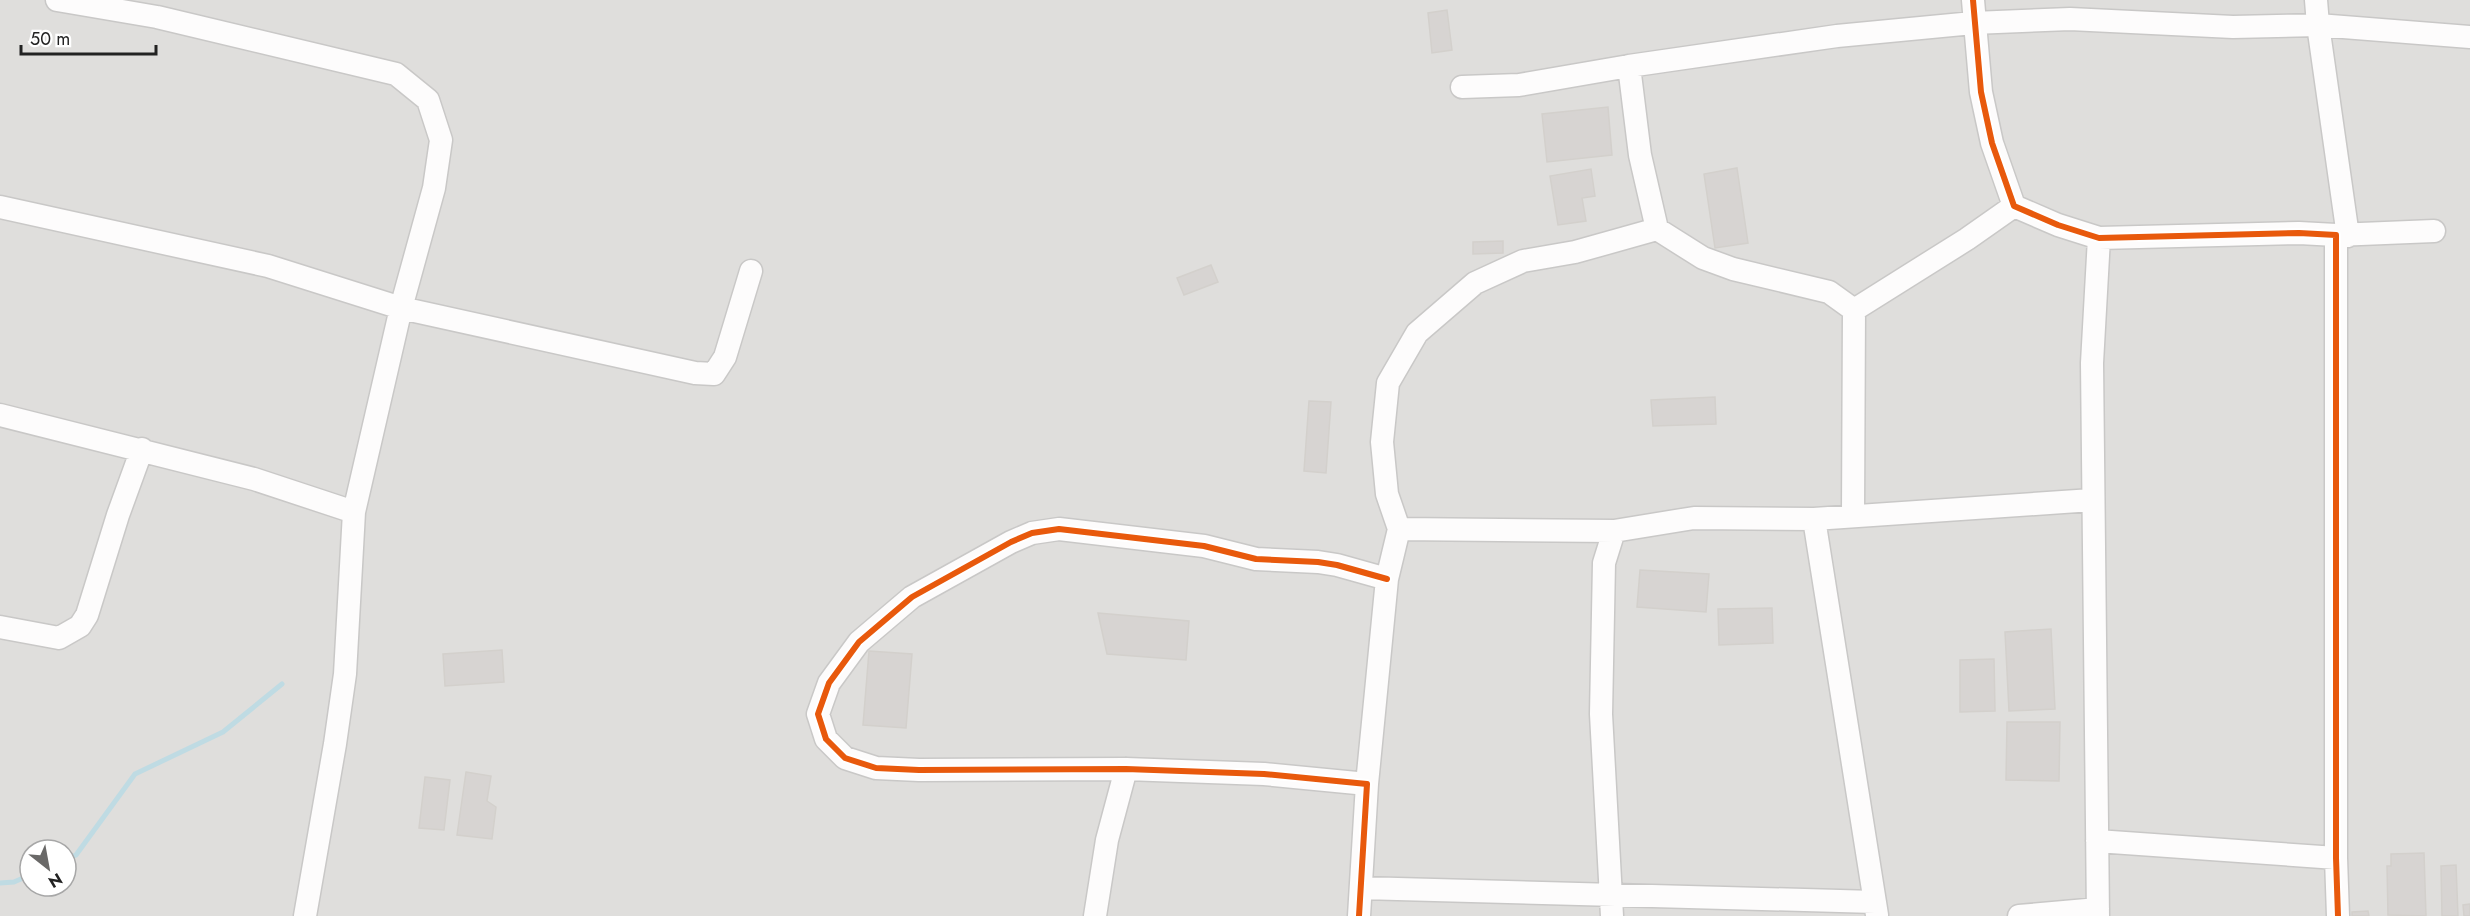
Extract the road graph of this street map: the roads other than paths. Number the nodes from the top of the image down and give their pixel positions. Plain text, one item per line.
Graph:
1 (57, 0) edge
2 (1973, 0) edge
3 (2316, 0) edge
4 (160, 9) edge
5 (1973, 23) junction
6 (2318, 25) junction
7 (2470, 37) edge
8 (1629, 66) junction
9 (1462, 87) dead end
10 (2014, 206) junction
11 (0, 207) edge
12 (1657, 229) junction
13 (2434, 231) dead end
14 (2342, 236) junction
15 (2099, 238) junction
16 (751, 272) dead end
17 (401, 309) junction
18 (1854, 310) junction
19 (0, 415) edge
20 (142, 449) junction
21 (2092, 500) junction
22 (354, 512) junction
23 (1853, 515) junction
24 (1814, 519) junction
25 (1399, 529) junction
26 (1614, 531) junction
27 (1387, 579) junction
28 (0, 627) edge
29 (1126, 769) junction
30 (1367, 784) junction
31 (2097, 841) junction
32 (2336, 858) junction
33 (1361, 888) junction
34 (1612, 905) edge
35 (1876, 909) edge
36 (2098, 912) edge
37 (305, 916) edge
38 (1095, 916) edge
39 (1359, 916) edge
40 (2019, 916) edge
41 (2338, 916) edge

1 - 4 street
2 - 5 street
3 - 6 street
4 - 17 street
5 - 6 street
5 - 8 street
5 - 10 street
6 - 7 street
6 - 14 street
8 - 9 street
8 - 12 street
10 - 15 street
10 - 18 street
11 - 17 street
12 - 18 street
12 - 25 street
13 - 14 street
14 - 15 street
14 - 32 street
15 - 21 street
16 - 17 street
17 - 22 street
18 - 23 street
19 - 20 street
20 - 22 street
20 - 28 street
21 - 23 street
21 - 31 street
22 - 37 street
23 - 24 street
24 - 26 street
24 - 35 street
25 - 26 street
25 - 27 street
26 - 34 street
27 - 29 street
27 - 30 street
29 - 30 street
29 - 38 street
30 - 33 street
31 - 32 street
31 - 36 street
32 - 41 street
33 - 34 street
33 - 39 street
34 - 35 street
36 - 40 street

